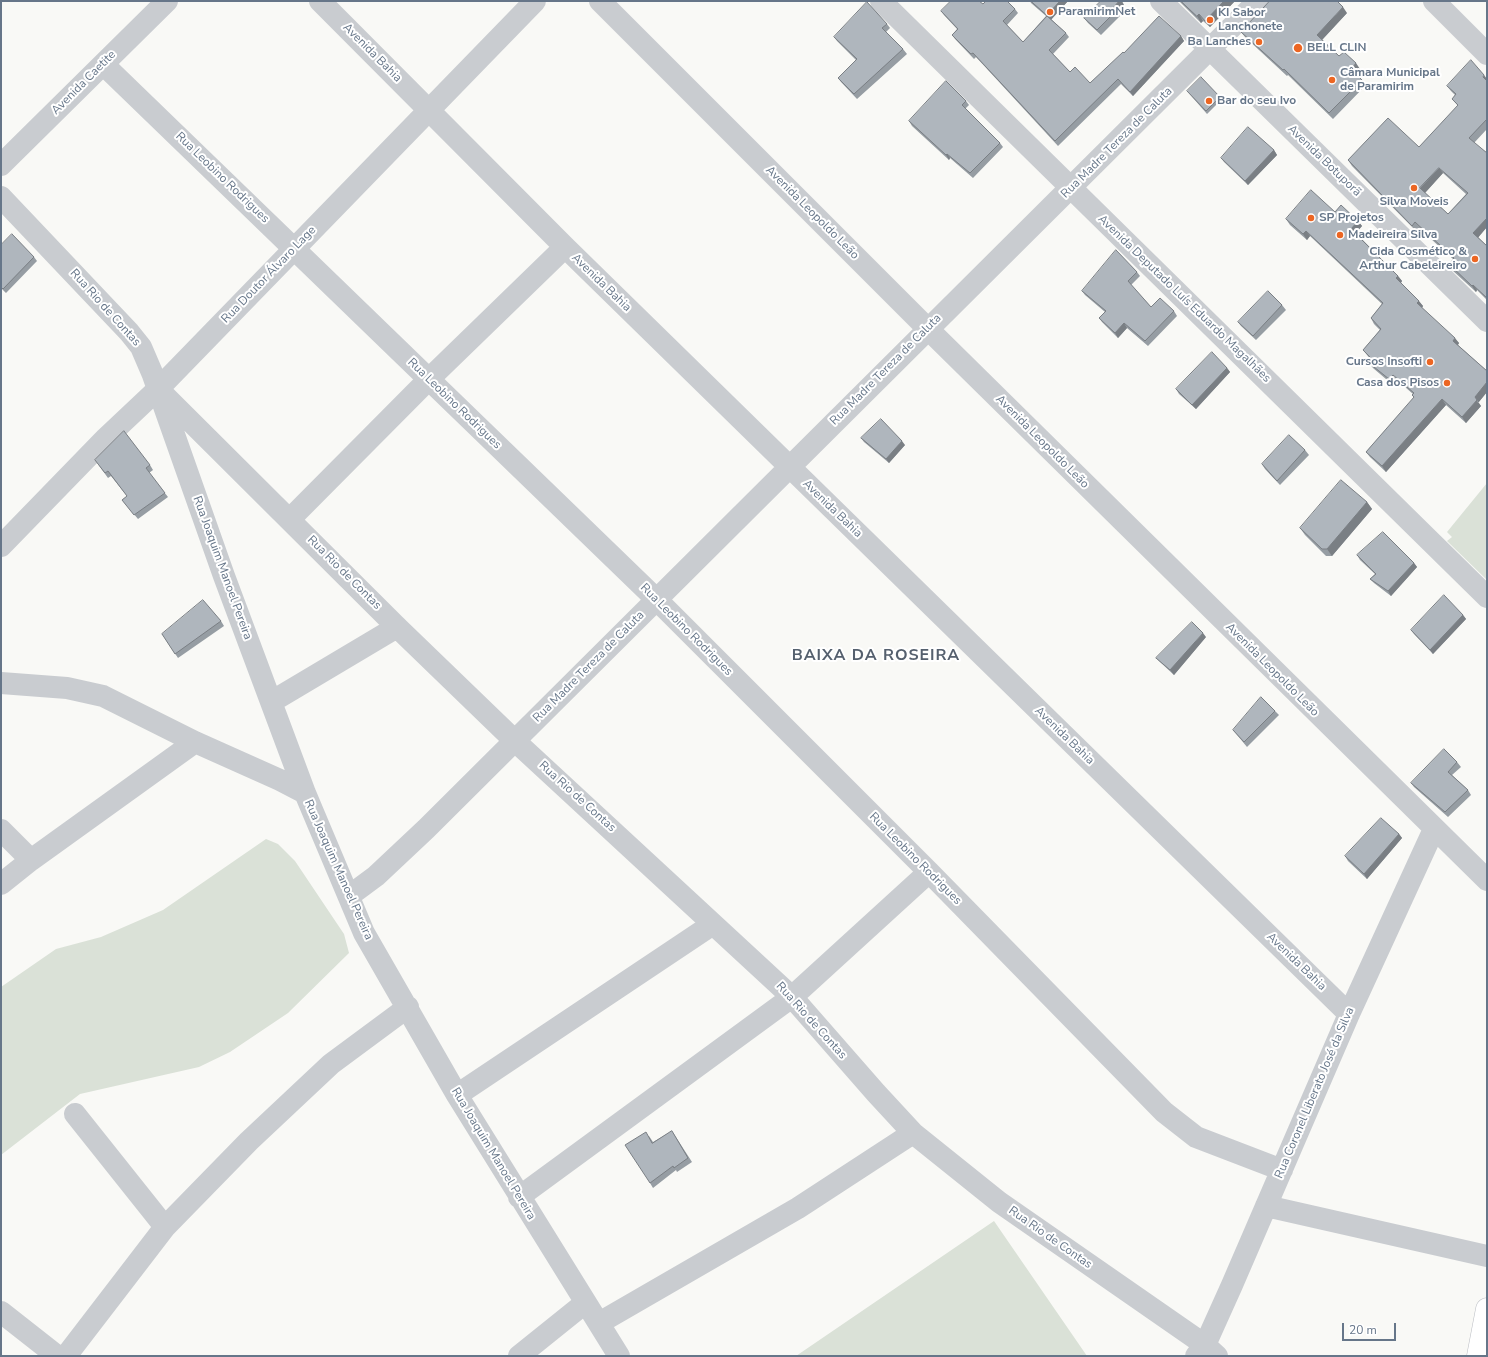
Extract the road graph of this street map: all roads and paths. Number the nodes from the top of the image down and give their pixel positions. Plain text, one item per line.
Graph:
1 (167, 1) edge
2 (320, 1) edge
3 (535, 1) edge
4 (600, 1) edge
5 (881, 1) edge
6 (1160, 1) edge
7 (1258, 1) edge
8 (1434, 1) edge
9 (1210, 50) junction
10 (1487, 54) edge
11 (104, 65) junction
12 (429, 109) junction
13 (1, 165) edge
14 (1071, 189) junction
15 (1, 197) edge
16 (565, 247) junction
17 (295, 248) junction
18 (1487, 321) edge
19 (928, 328) junction
20 (429, 380) junction
21 (158, 389) junction
22 (789, 467) junction
23 (290, 519) junction
24 (1, 546) edge
25 (1487, 597) edge
26 (656, 599) junction
27 (397, 627) junction
28 (1, 683) edge
29 (271, 702) junction
30 (515, 741) junction
31 (194, 742) junction
32 (305, 793) junction
33 (1434, 829) junction
34 (1, 830) edge
35 (31, 860) junction
36 (929, 872) junction
37 (1487, 880) edge
38 (1, 884) edge
39 (349, 896) junction
40 (713, 924) junction
41 (792, 997) junction
42 (408, 1007) junction
43 (1349, 1014) junction
44 (457, 1095) junction
45 (74, 1114) dead end
46 (913, 1133) junction
47 (1282, 1170) junction
48 (519, 1197) junction
49 (1266, 1206) junction
50 (164, 1227) junction
51 (1487, 1256) edge
52 (585, 1303) junction
53 (1487, 1309) edge
54 (1, 1312) edge
55 (598, 1324) junction
56 (1206, 1352) edge
57 (57, 1356) edge
58 (66, 1356) edge
59 (519, 1356) edge
60 (619, 1356) edge
61 (1478, 1356) edge

1 - 11 street, Avenida Caetite
2 - 12 street, Avenida Bahia
3 - 12 street, Rua Doutor Álvaro Lage
4 - 19 street, Avenida Leopoldo Leão
5 - 14 street, Avenida Deputado Luís Eduardo Magalhães
6 - 9 street, Avenida Botuporã
7 - 9 street, Rua Madre Tereza de Caluta
8 - 10 street
9 - 14 street, Rua Madre Tereza de Caluta
9 - 18 street, Avenida Botuporã
11 - 13 street, Avenida Caetite
11 - 17 street, Rua Leobino Rodrigues
12 - 16 street, Avenida Bahia
12 - 17 street, Rua Doutor Álvaro Lage
14 - 19 street, Rua Madre Tereza de Caluta
14 - 25 street, Avenida Deputado Luís Eduardo Magalhães
15 - 21 street, Rua Rio de Contas
16 - 20 street
16 - 22 street, Avenida Bahia
17 - 20 street, Rua Leobino Rodrigues
17 - 21 street, Rua Doutor Álvaro Lage
19 - 22 street, Rua Madre Tereza de Caluta
19 - 33 street, Avenida Leopoldo Leão
20 - 23 street
20 - 26 street, Rua Leobino Rodrigues
21 - 23 street, Rua Rio de Contas
21 - 24 street, Rua Doutor Álvaro Lage
21 - 29 street, Rua Joaquim Manoel Pereira
22 - 26 street, Rua Madre Tereza de Caluta
22 - 43 street, Avenida Bahia
23 - 27 street, Rua Rio de Contas
26 - 30 street, Rua Madre Tereza de Caluta
26 - 36 street, Rua Leobino Rodrigues
27 - 29 street
27 - 30 street, Rua Rio de Contas
28 - 31 street
29 - 32 street, Rua Joaquim Manoel Pereira
30 - 39 street, Rua Madre Tereza de Caluta
30 - 40 street, Rua Rio de Contas
31 - 32 street
31 - 35 street
32 - 39 street, Rua Joaquim Manoel Pereira
33 - 37 street, Avenida Leopoldo Leão
33 - 43 street, Rua Coronel Liberato José da Silva
34 - 35 street
35 - 38 street
36 - 41 street
36 - 47 street, Rua Leobino Rodrigues
39 - 42 street, Rua Joaquim Manoel Pereira
40 - 41 street, Rua Rio de Contas
40 - 44 street
41 - 46 street, Rua Rio de Contas
41 - 48 street
42 - 44 street, Rua Joaquim Manoel Pereira
42 - 50 street
43 - 47 street, Rua Coronel Liberato José da Silva
44 - 48 street, Rua Joaquim Manoel Pereira
45 - 50 street
46 - 55 street
46 - 56 street, Rua Rio de Contas
47 - 49 street, Rua Coronel Liberato José da Silva
48 - 52 street, Rua Joaquim Manoel Pereira
49 - 51 street
49 - 56 street, Rua Coronel Liberato José da Silva
50 - 58 street
52 - 55 street, Rua Joaquim Manoel Pereira
52 - 59 street
53 - 61 main road
54 - 57 street
55 - 60 street, Rua Joaquim Manoel Pereira

